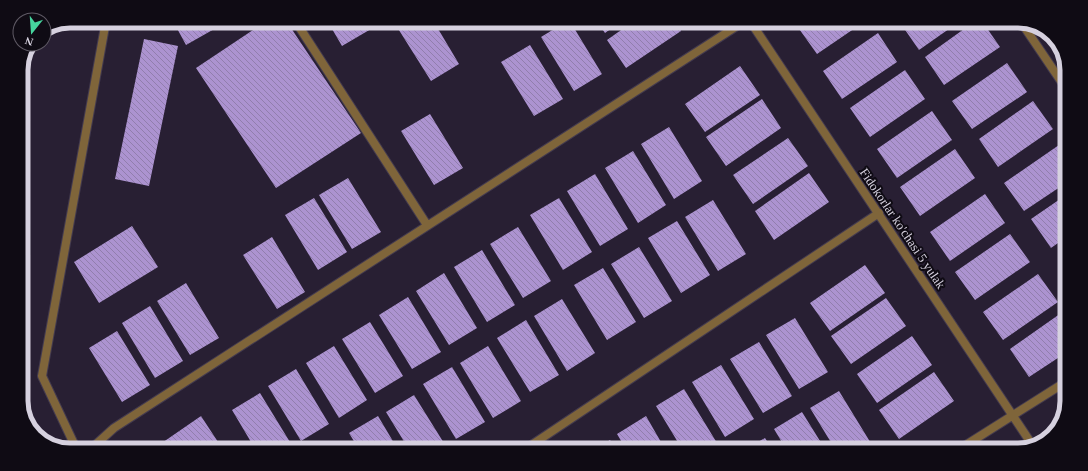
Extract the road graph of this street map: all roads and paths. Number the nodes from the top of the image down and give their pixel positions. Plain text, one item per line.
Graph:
1 (105, 28) edge
2 (300, 28) edge
3 (734, 28) edge
4 (755, 28) edge
5 (1026, 29) edge
6 (1060, 80) edge
7 (879, 213) junction
8 (427, 225) junction
9 (1060, 386) edge
10 (1013, 415) junction
11 (1030, 442) edge
12 (74, 443) edge
13 (96, 443) edge
14 (534, 443) edge
15 (969, 443) edge

1 - 12 street
2 - 8 street
3 - 8 street
4 - 7 street, Fidokorlar ko'chasi 5 yulak
5 - 6 street
7 - 10 street, Fidokorlar ko'chasi 5 yulak
7 - 14 street
8 - 13 street
9 - 10 street
10 - 11 street, Fidokorlar ko'chasi 5 yulak
10 - 15 street

